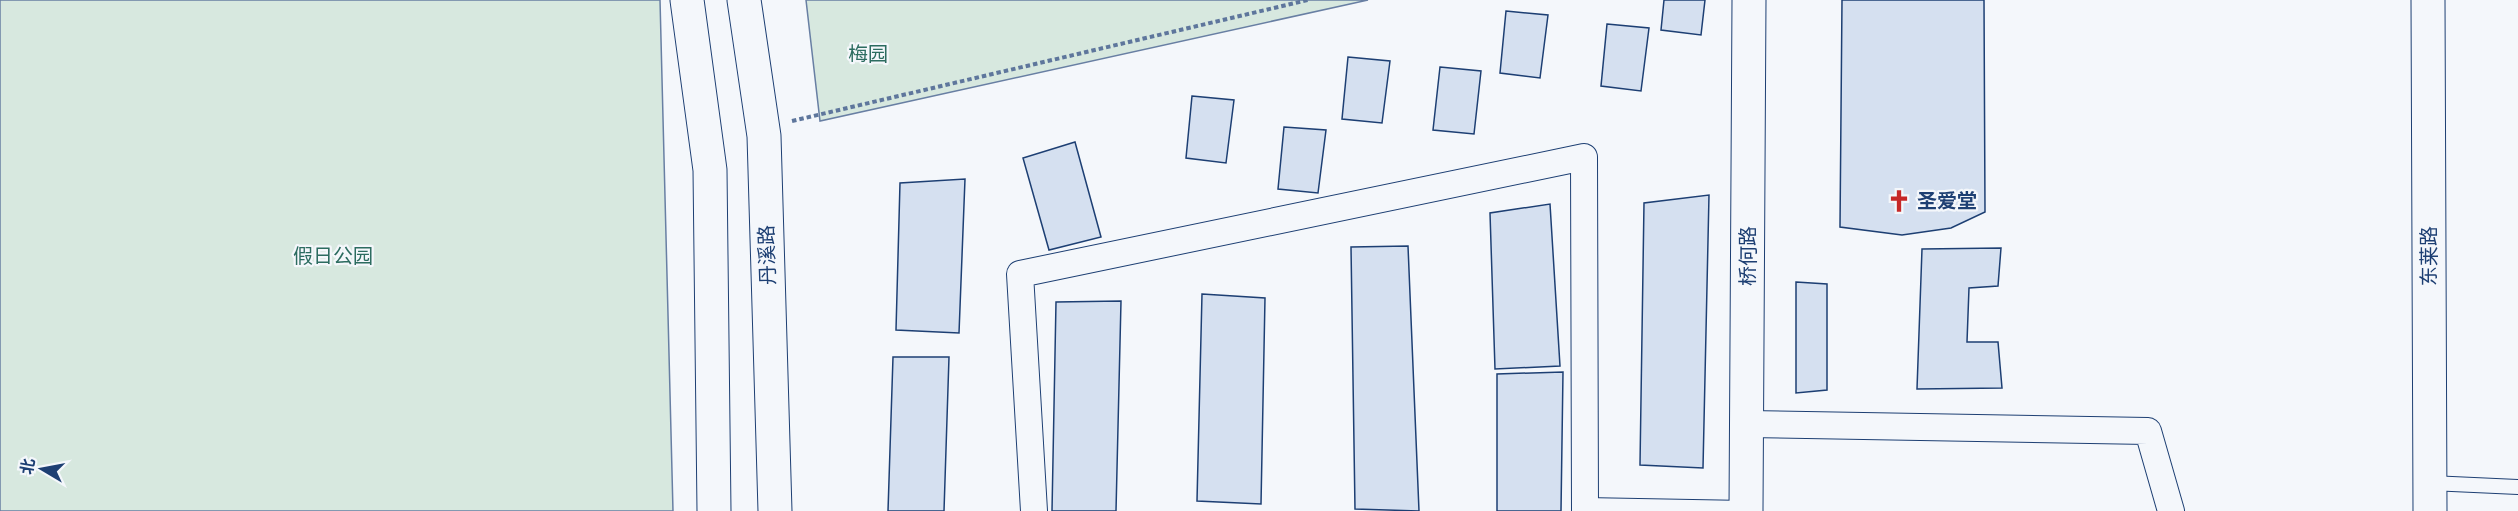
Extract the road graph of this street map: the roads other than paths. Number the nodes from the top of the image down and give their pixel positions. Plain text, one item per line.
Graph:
1 (687, 0) edge
2 (744, 0) edge
3 (1749, 0) edge
4 (2428, 0) edge
5 (1747, 424) junction
6 (2518, 487) edge
7 (2430, 497) edge
8 (1585, 508) edge
9 (1746, 510) edge
10 (714, 511) edge
11 (775, 511) edge
12 (1034, 511) edge
13 (2171, 511) edge

1 - 10 main road
2 - 11 main road, 丹溪路
3 - 5 main road, 桥何路
4 - 7 main road, 东莱路
5 - 9 main road, 桥何路
5 - 13 street
6 - 7 lane
8 - 9 lane
8 - 12 street

